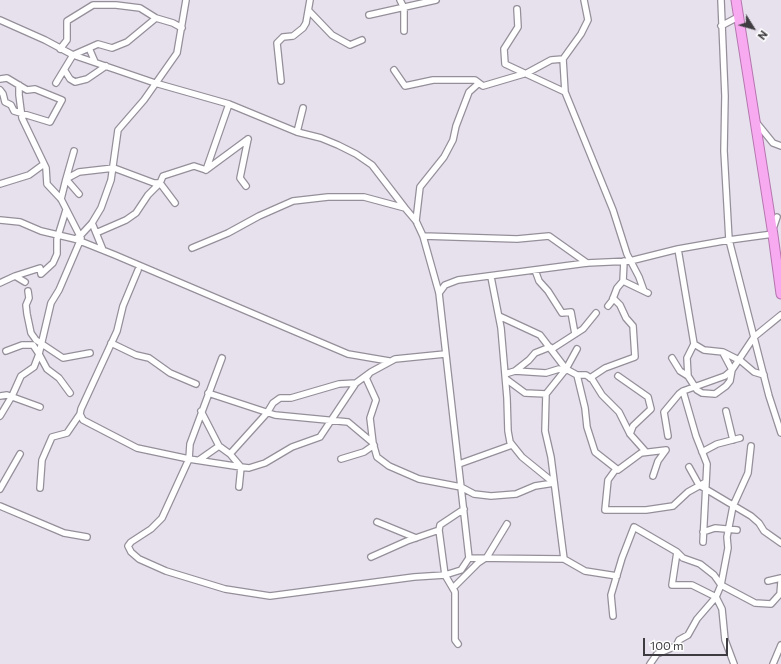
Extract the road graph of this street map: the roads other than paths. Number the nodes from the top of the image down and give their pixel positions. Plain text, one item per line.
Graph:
1 (186, 0) edge
2 (310, 0) edge
3 (400, 0) edge
4 (436, 0) edge
5 (584, 0) edge
6 (721, 0) edge
7 (736, 0) edge
8 (107, 2) edge
9 (404, 8) junction
10 (517, 9) dead end
11 (309, 11) junction
12 (369, 15) dead end
13 (738, 17) junction
14 (156, 18) junction
15 (0, 20) edge
16 (317, 21) junction
17 (306, 23) junction
18 (721, 26) junction
19 (182, 28) junction
20 (404, 31) dead end
21 (362, 40) dead end
22 (89, 48) junction
23 (60, 49) junction
24 (72, 56) junction
25 (563, 59) junction
26 (95, 62) junction
27 (106, 66) junction
28 (394, 70) dead end
29 (65, 71) junction
30 (527, 74) junction
31 (0, 78) edge
32 (281, 81) dead end
33 (56, 83) dead end
34 (155, 83) junction
35 (479, 83) junction
36 (19, 85) junction
37 (0, 90) edge
38 (565, 92) junction
39 (229, 104) junction
40 (304, 108) dead end
41 (21, 114) junction
42 (755, 121) junction
43 (297, 132) junction
44 (781, 146) edge
45 (74, 150) dead end
46 (44, 164) junction
47 (114, 168) junction
48 (206, 170) junction
49 (66, 179) junction
50 (160, 183) junction
51 (0, 184) edge
52 (246, 186) dead end
53 (79, 194) dead end
54 (61, 199) junction
55 (175, 203) dead end
56 (768, 206) junction
57 (405, 208) junction
58 (66, 210) junction
59 (779, 217) edge
60 (0, 220) edge
61 (416, 221) junction
62 (92, 223) junction
63 (96, 233) junction
64 (59, 234) junction
65 (774, 235) junction
66 (423, 236) junction
67 (80, 240) junction
68 (729, 240) junction
69 (192, 248) dead end
70 (678, 249) junction
71 (103, 250) junction
72 (627, 261) junction
73 (588, 263) junction
74 (138, 270) dead end
75 (535, 270) junction
76 (15, 276) junction
77 (492, 277) junction
78 (623, 280) junction
79 (25, 282) dead end
80 (0, 283) edge
81 (28, 291) dead end
82 (439, 293) junction
83 (781, 294) edge
84 (613, 298) junction
85 (608, 306) dead end
86 (596, 313) dead end
87 (781, 315) edge
88 (499, 316) junction
89 (575, 334) junction
90 (754, 337) junction
91 (111, 343) junction
92 (42, 344) junction
93 (694, 344) junction
94 (551, 348) junction
95 (577, 349) dead end
96 (6, 351) dead end
97 (723, 352) junction
98 (90, 353) dead end
99 (39, 354) junction
100 (445, 354) junction
101 (222, 358) dead end
102 (672, 358) dead end
103 (738, 360) junction
104 (389, 361) junction
105 (565, 370) junction
106 (732, 370) junction
107 (515, 371) junction
108 (371, 372) junction
109 (577, 375) junction
110 (764, 375) junction
111 (618, 376) dead end
112 (688, 376) junction
113 (506, 377) junction
114 (590, 378) junction
115 (356, 383) junction
116 (196, 384) dead end
117 (695, 388) junction
118 (683, 391) junction
119 (70, 393) dead end
120 (208, 393) junction
121 (546, 394) junction
122 (0, 396) edge
123 (12, 396) junction
124 (40, 407) dead end
125 (201, 411) junction
126 (726, 411) dead end
127 (267, 413) junction
128 (80, 414) junction
129 (0, 416) edge
130 (332, 422) junction
131 (781, 433) edge
132 (630, 434) junction
133 (668, 436) dead end
134 (740, 438) dead end
135 (733, 440) junction
136 (374, 444) junction
137 (512, 445) junction
138 (219, 446) junction
139 (751, 446) dead end
140 (646, 452) junction
141 (702, 452) junction
142 (20, 454) dead end
143 (230, 454) junction
144 (189, 459) junction
145 (341, 459) dead end
146 (199, 460) junction
147 (459, 464) junction
148 (241, 467) junction
149 (689, 467) dead end
150 (616, 469) junction
151 (653, 476) dead end
152 (554, 482) junction
153 (706, 482) junction
154 (699, 485) junction
155 (239, 487) dead end
156 (461, 487) junction
157 (40, 488) dead end
158 (0, 489) edge
159 (705, 489) junction
160 (0, 506) edge
161 (733, 506) junction
162 (464, 509) junction
163 (377, 522) dead end
164 (507, 524) dead end
165 (728, 529) junction
166 (439, 530) junction
167 (737, 530) dead end
168 (703, 532) junction
169 (87, 537) dead end
170 (416, 538) junction
171 (703, 542) dead end
172 (781, 543) edge
173 (677, 552) junction
174 (371, 557) dead end
175 (487, 557) junction
176 (469, 558) junction
177 (564, 559) junction
178 (445, 575) junction
179 (617, 576) junction
180 (781, 578) edge
181 (768, 581) dead end
182 (781, 582) edge
183 (721, 586) junction
184 (453, 588) junction
185 (716, 597) junction
186 (614, 616) dead end
187 (458, 644) dead end
188 (781, 645) edge
189 (650, 664) edge
190 (734, 664) edge
191 (773, 664) edge

1 - 19 street
2 - 11 street
3 - 9 street
4 - 9 street
5 - 25 street
6 - 18 street
7 - 13 highway
8 - 14 street
8 - 23 street
9 - 12 street
9 - 20 street
10 - 30 street
11 - 16 street
11 - 17 street
13 - 18 street
13 - 42 highway
14 - 19 street
14 - 22 street
15 - 23 street
16 - 17 street
16 - 21 street
17 - 32 street
18 - 68 street
19 - 34 street
22 - 24 street
22 - 26 street
23 - 24 street
24 - 26 street
24 - 29 street
25 - 30 street
25 - 38 street
26 - 27 street
27 - 29 street
27 - 34 street
28 - 35 street
29 - 33 street
30 - 35 street
30 - 38 street
31 - 36 street
34 - 39 street
34 - 47 street
35 - 61 street
36 - 41 street
36 - 41 street
37 - 41 street
38 - 72 street
39 - 43 street
39 - 48 street
40 - 43 street
41 - 46 street
42 - 44 street
42 - 56 highway
43 - 57 street
45 - 49 street
46 - 51 street
46 - 54 street
47 - 49 street
47 - 50 street
47 - 62 street
48 - 50 street
48 - 52 street
49 - 53 street
49 - 54 street
50 - 55 street
50 - 63 street
54 - 58 street
56 - 59 street
56 - 65 highway
57 - 61 street
57 - 69 street
58 - 64 street
58 - 67 street
59 - 65 street
60 - 64 street
61 - 66 street
62 - 63 street
62 - 67 street
63 - 71 street
64 - 67 street
64 - 76 street
65 - 68 street
65 - 83 highway
66 - 73 street
66 - 82 street
67 - 71 street
67 - 92 street
68 - 70 street
68 - 90 street
70 - 72 street
70 - 93 street
71 - 104 street
72 - 73 street
72 - 78 street
72 - 78 street
73 - 75 street
74 - 91 street
75 - 77 street
75 - 89 street
76 - 79 street
76 - 80 street
77 - 82 street
77 - 88 street
78 - 84 street
81 - 92 street
82 - 100 street
84 - 85 street
84 - 114 street
86 - 89 street
87 - 90 street
88 - 94 street
88 - 113 street
89 - 94 street
90 - 103 street
90 - 110 street
91 - 116 street
91 - 128 street
92 - 98 street
92 - 99 street
93 - 97 street
93 - 112 street
94 - 105 street
94 - 107 street
95 - 105 street
96 - 99 street
97 - 103 street
97 - 106 street
99 - 119 street
99 - 123 street
100 - 104 street
100 - 147 street
101 - 120 street
102 - 112 street
103 - 106 street
103 - 110 street
104 - 108 street
105 - 107 street
105 - 109 street
105 - 121 street
106 - 117 street
106 - 117 street
107 - 113 street
108 - 115 street
108 - 136 street
109 - 114 street
109 - 150 street
110 - 131 street
111 - 132 street
112 - 117 street
113 - 121 street
113 - 137 street
114 - 132 street
115 - 127 street
115 - 130 street
117 - 118 street
118 - 133 street
118 - 141 street
120 - 125 street
120 - 127 street
121 - 152 street
122 - 123 street
123 - 124 street
123 - 129 street
125 - 138 street
125 - 144 street
126 - 135 street
127 - 130 street
127 - 143 street
128 - 144 street
128 - 157 street
130 - 136 street
130 - 148 street
132 - 140 street
134 - 135 street
135 - 141 street
136 - 145 street
136 - 156 street
137 - 147 street
137 - 152 street
138 - 143 street
138 - 146 street
139 - 161 street
140 - 150 street
140 - 151 street
141 - 153 street
142 - 158 street
143 - 148 street
144 - 146 street
144 - 178 street
146 - 148 street
147 - 156 street
148 - 155 street
149 - 154 street
150 - 154 street
152 - 156 street
152 - 177 street
153 - 154 street
153 - 159 street
154 - 159 street
156 - 162 street
159 - 161 street
159 - 168 street
160 - 169 street
161 - 165 street
161 - 172 street
162 - 166 street
162 - 176 street
163 - 170 street
164 - 175 street
165 - 167 street
165 - 168 street
165 - 183 street
166 - 170 street
166 - 178 street
168 - 171 street
170 - 174 street
173 - 179 street
173 - 183 street
173 - 185 street
175 - 176 street
175 - 177 street
175 - 184 street
176 - 178 street
177 - 179 street
178 - 184 street
179 - 186 street
180 - 181 street
182 - 183 street
183 - 185 street
184 - 187 street
185 - 189 street
185 - 190 street
188 - 191 street

